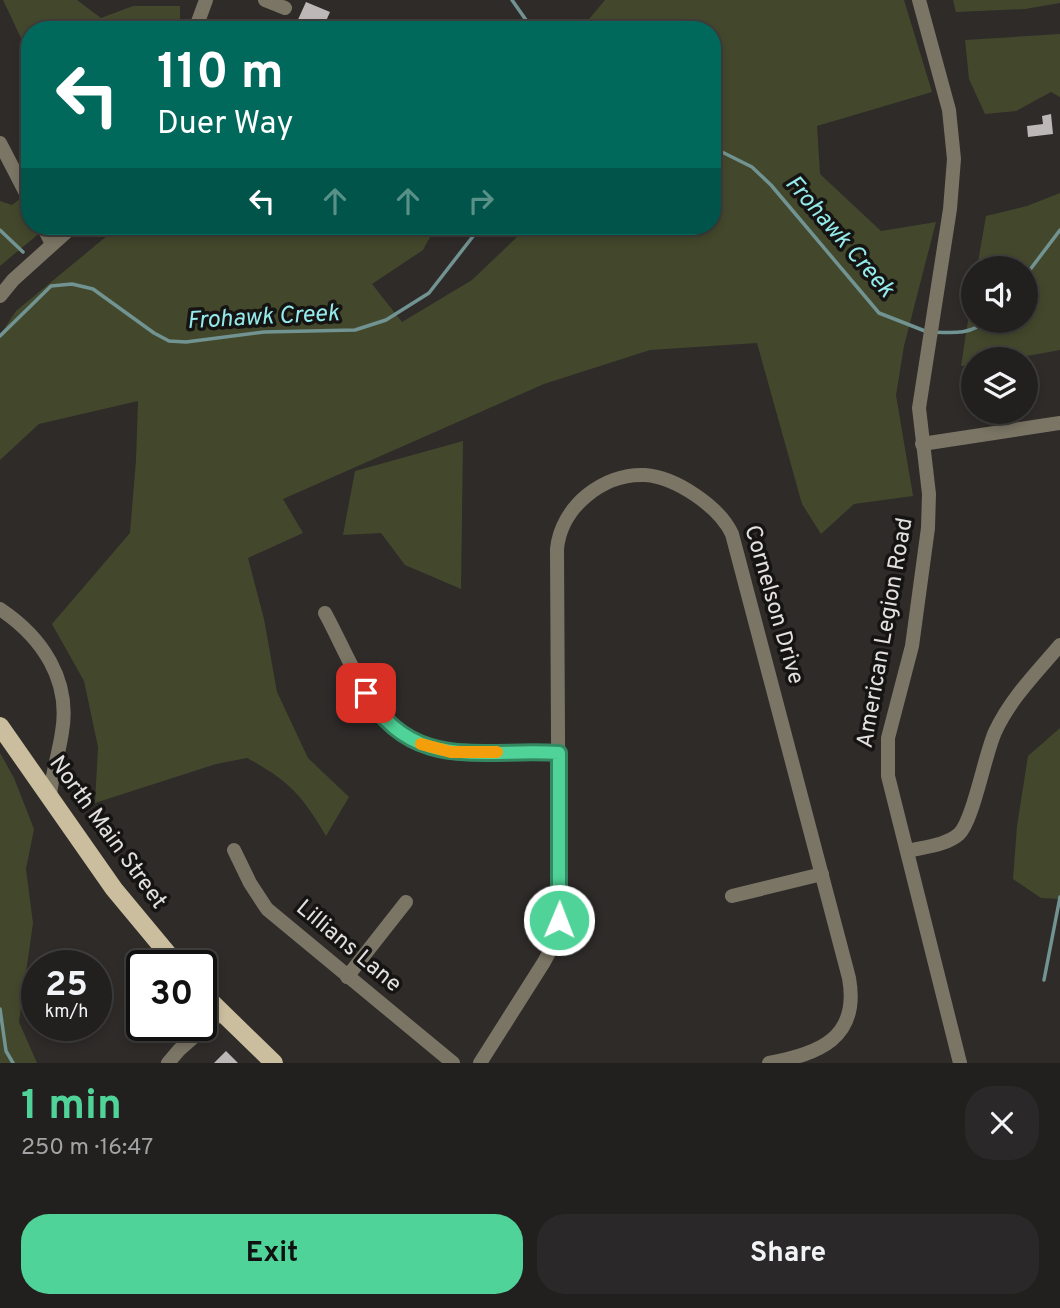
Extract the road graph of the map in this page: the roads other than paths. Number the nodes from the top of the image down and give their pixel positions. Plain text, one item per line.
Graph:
1 (206, 0) edge
2 (265, 0) edge
3 (919, 0) edge
4 (285, 8) dead end
5 (198, 21) edge
6 (0, 143) edge
7 (21, 184) edge
8 (48, 235) edge
9 (62, 235) edge
10 (52, 244) junction
11 (0, 296) edge
12 (1060, 424) edge
13 (922, 444) junction
14 (0, 609) edge
15 (325, 613) dead end
16 (1060, 645) edge
17 (0, 726) edge
18 (559, 753) junction
19 (50, 796) junction
20 (234, 850) dead end
21 (908, 851) junction
22 (822, 874) junction
23 (732, 896) dead end
24 (406, 902) dead end
25 (165, 950) edge
26 (347, 977) junction
27 (217, 1009) edge
28 (221, 1013) junction
29 (168, 1063) edge
30 (274, 1063) edge
31 (453, 1063) edge
32 (480, 1063) edge
33 (769, 1063) edge
34 (960, 1063) edge

1 - 5 street
2 - 4 street
3 - 13 street, American Legion Road
6 - 7 street
8 - 10 street
9 - 10 street
10 - 11 street
12 - 13 street
13 - 21 street, American Legion Road
14 - 19 street
15 - 18 street
16 - 21 street
17 - 19 main road, North Main Street
18 - 22 street, Cornelson Drive
18 - 32 street, Cornelson Drive
19 - 25 main road, North Main Street
20 - 26 street, Lillians Lane
21 - 34 street, American Legion Road
22 - 23 street
22 - 33 street, Cornelson Drive
24 - 26 street
26 - 31 street, Lillians Lane
27 - 28 main road
28 - 29 street
28 - 30 main road

